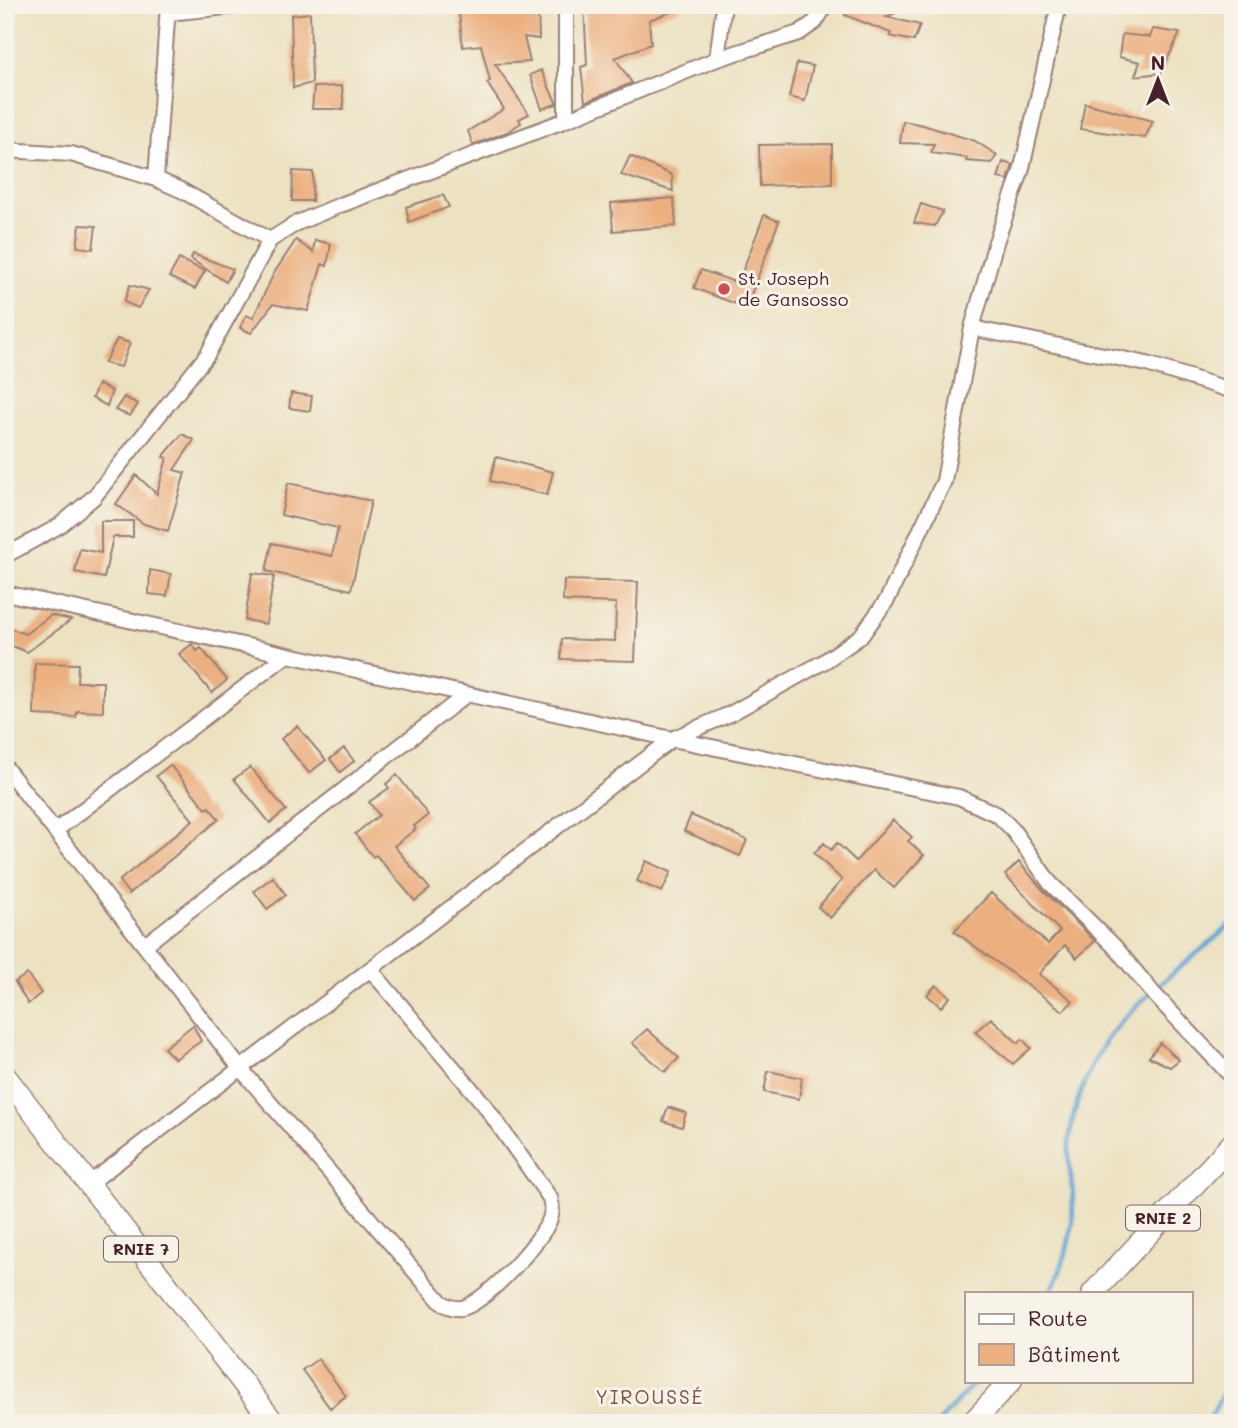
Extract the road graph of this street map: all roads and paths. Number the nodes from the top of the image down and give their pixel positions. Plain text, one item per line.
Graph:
1 (246, 5) edge
2 (566, 5) edge
3 (724, 5) edge
4 (826, 5) edge
5 (1059, 5) edge
6 (168, 9) edge
7 (717, 59) junction
8 (566, 120) junction
9 (5, 150) edge
10 (156, 179) junction
11 (270, 240) junction
12 (972, 328) junction
13 (1233, 391) edge
14 (5, 556) edge
15 (5, 593) edge
16 (287, 655) junction
17 (467, 694) junction
18 (672, 739) junction
19 (5, 767) edge
20 (55, 831) junction
21 (145, 945) junction
22 (370, 969) junction
23 (240, 1068) junction
24 (5, 1076) edge
25 (1233, 1078) edge
26 (1233, 1143) edge
27 (90, 1183) junction
28 (1094, 1292) edge
29 (1010, 1382) edge
30 (274, 1423) edge
31 (972, 1423) edge

1 - 6 street
2 - 8 street
3 - 7 street
4 - 7 street
5 - 12 street
6 - 10 street
7 - 8 street
8 - 11 street
9 - 10 street
10 - 11 street
11 - 14 street
12 - 13 street
12 - 18 street
15 - 16 street
16 - 17 street
16 - 20 street
17 - 18 street
17 - 21 street
18 - 22 street
18 - 25 street
19 - 20 street
20 - 21 street
21 - 23 street
22 - 23 street
22 - 23 street
23 - 27 street
24 - 27 main road, RNIE 7
26 - 28 main road, RNIE 2
27 - 30 main road, RNIE 7
29 - 31 main road

